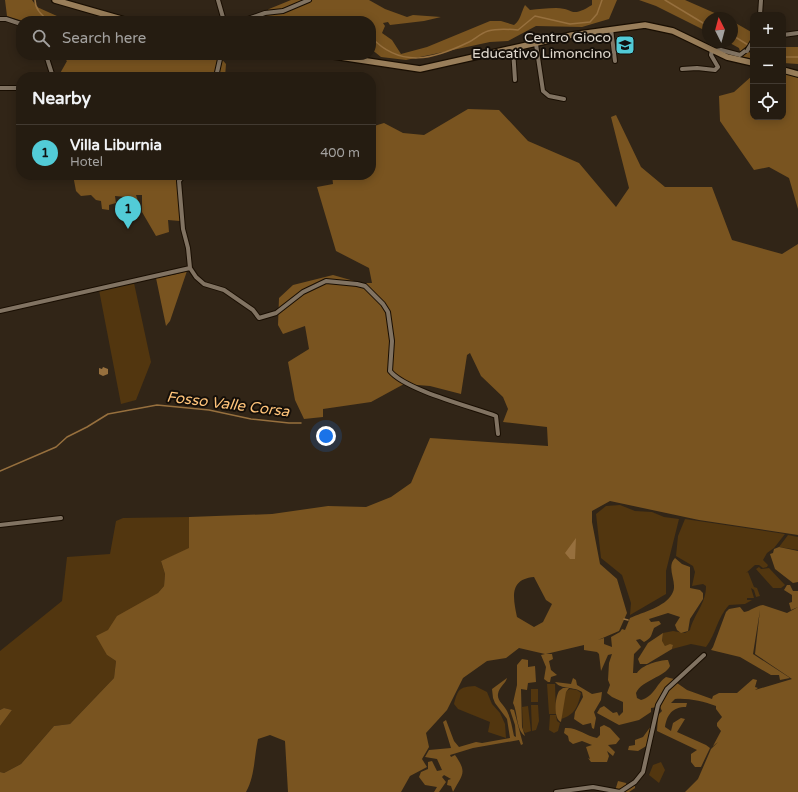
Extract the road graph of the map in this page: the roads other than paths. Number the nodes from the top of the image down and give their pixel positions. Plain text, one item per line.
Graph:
1 (55, 0) edge
2 (218, 0) edge
3 (309, 0) edge
4 (761, 0) edge
5 (760, 12) edge
6 (111, 16) edge
7 (223, 16) edge
8 (256, 16) edge
9 (0, 19) edge
10 (16, 22) edge
11 (611, 30) junction
12 (798, 32) edge
13 (786, 34) edge
14 (536, 44) junction
15 (750, 46) edge
16 (513, 49) junction
17 (713, 51) junction
18 (48, 60) edge
19 (220, 60) edge
20 (358, 60) edge
21 (615, 61) dead end
22 (750, 62) edge
23 (682, 69) dead end
24 (786, 71) edge
25 (51, 72) edge
26 (217, 72) edge
27 (798, 74) edge
28 (515, 80) dead end
29 (0, 88) edge
30 (16, 88) edge
31 (564, 99) dead end
32 (180, 180) edge
33 (190, 268) junction
34 (0, 310) edge
35 (498, 434) dead end
36 (61, 518) dead end
37 (0, 525) edge
38 (704, 655) dead end
39 (556, 792) edge

1 - 6 main road
2 - 7 street
3 - 8 street
4 - 5 street
9 - 10 street
11 - 14 main road
11 - 17 main road
11 - 21 street
12 - 13 street
14 - 16 main road
14 - 31 street
15 - 17 street, bridge
16 - 20 main road
16 - 28 street
17 - 22 main road
17 - 23 street
18 - 25 street
19 - 26 street
24 - 27 main road
29 - 30 street
32 - 33 street
33 - 34 street
33 - 35 street
36 - 37 street
38 - 39 street

